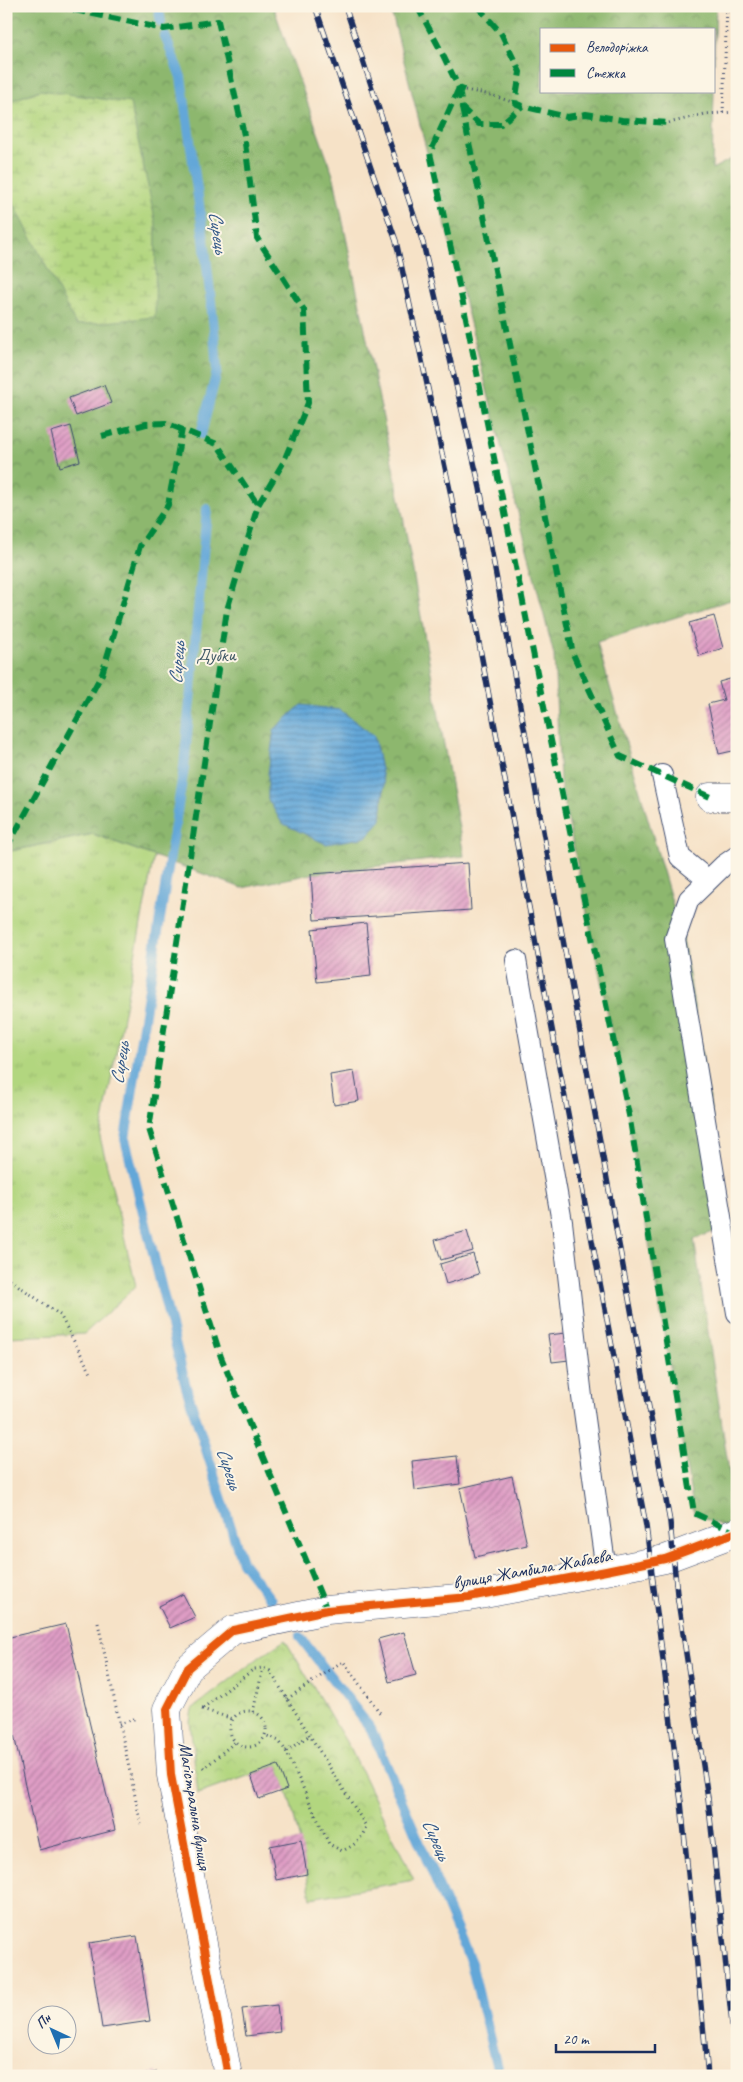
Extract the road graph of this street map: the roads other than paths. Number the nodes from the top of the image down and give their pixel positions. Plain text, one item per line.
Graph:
1 (662, 775) dead end
2 (710, 797) dead end
3 (737, 797) edge
4 (737, 856) edge
5 (708, 880) junction
6 (516, 960) dead end
7 (737, 1313) edge
8 (737, 1532) edge
9 (606, 1571) junction
10 (327, 1610) joint
11 (228, 2076) edge

1 - 5 lane
2 - 3 street
4 - 5 lane
5 - 7 lane
6 - 9 lane
8 - 9 street, вулиця Жамбила Жабаєва
9 - 10 street, вулиця Жамбила Жабаєва
10 - 11 street, Магістральна вулиця

